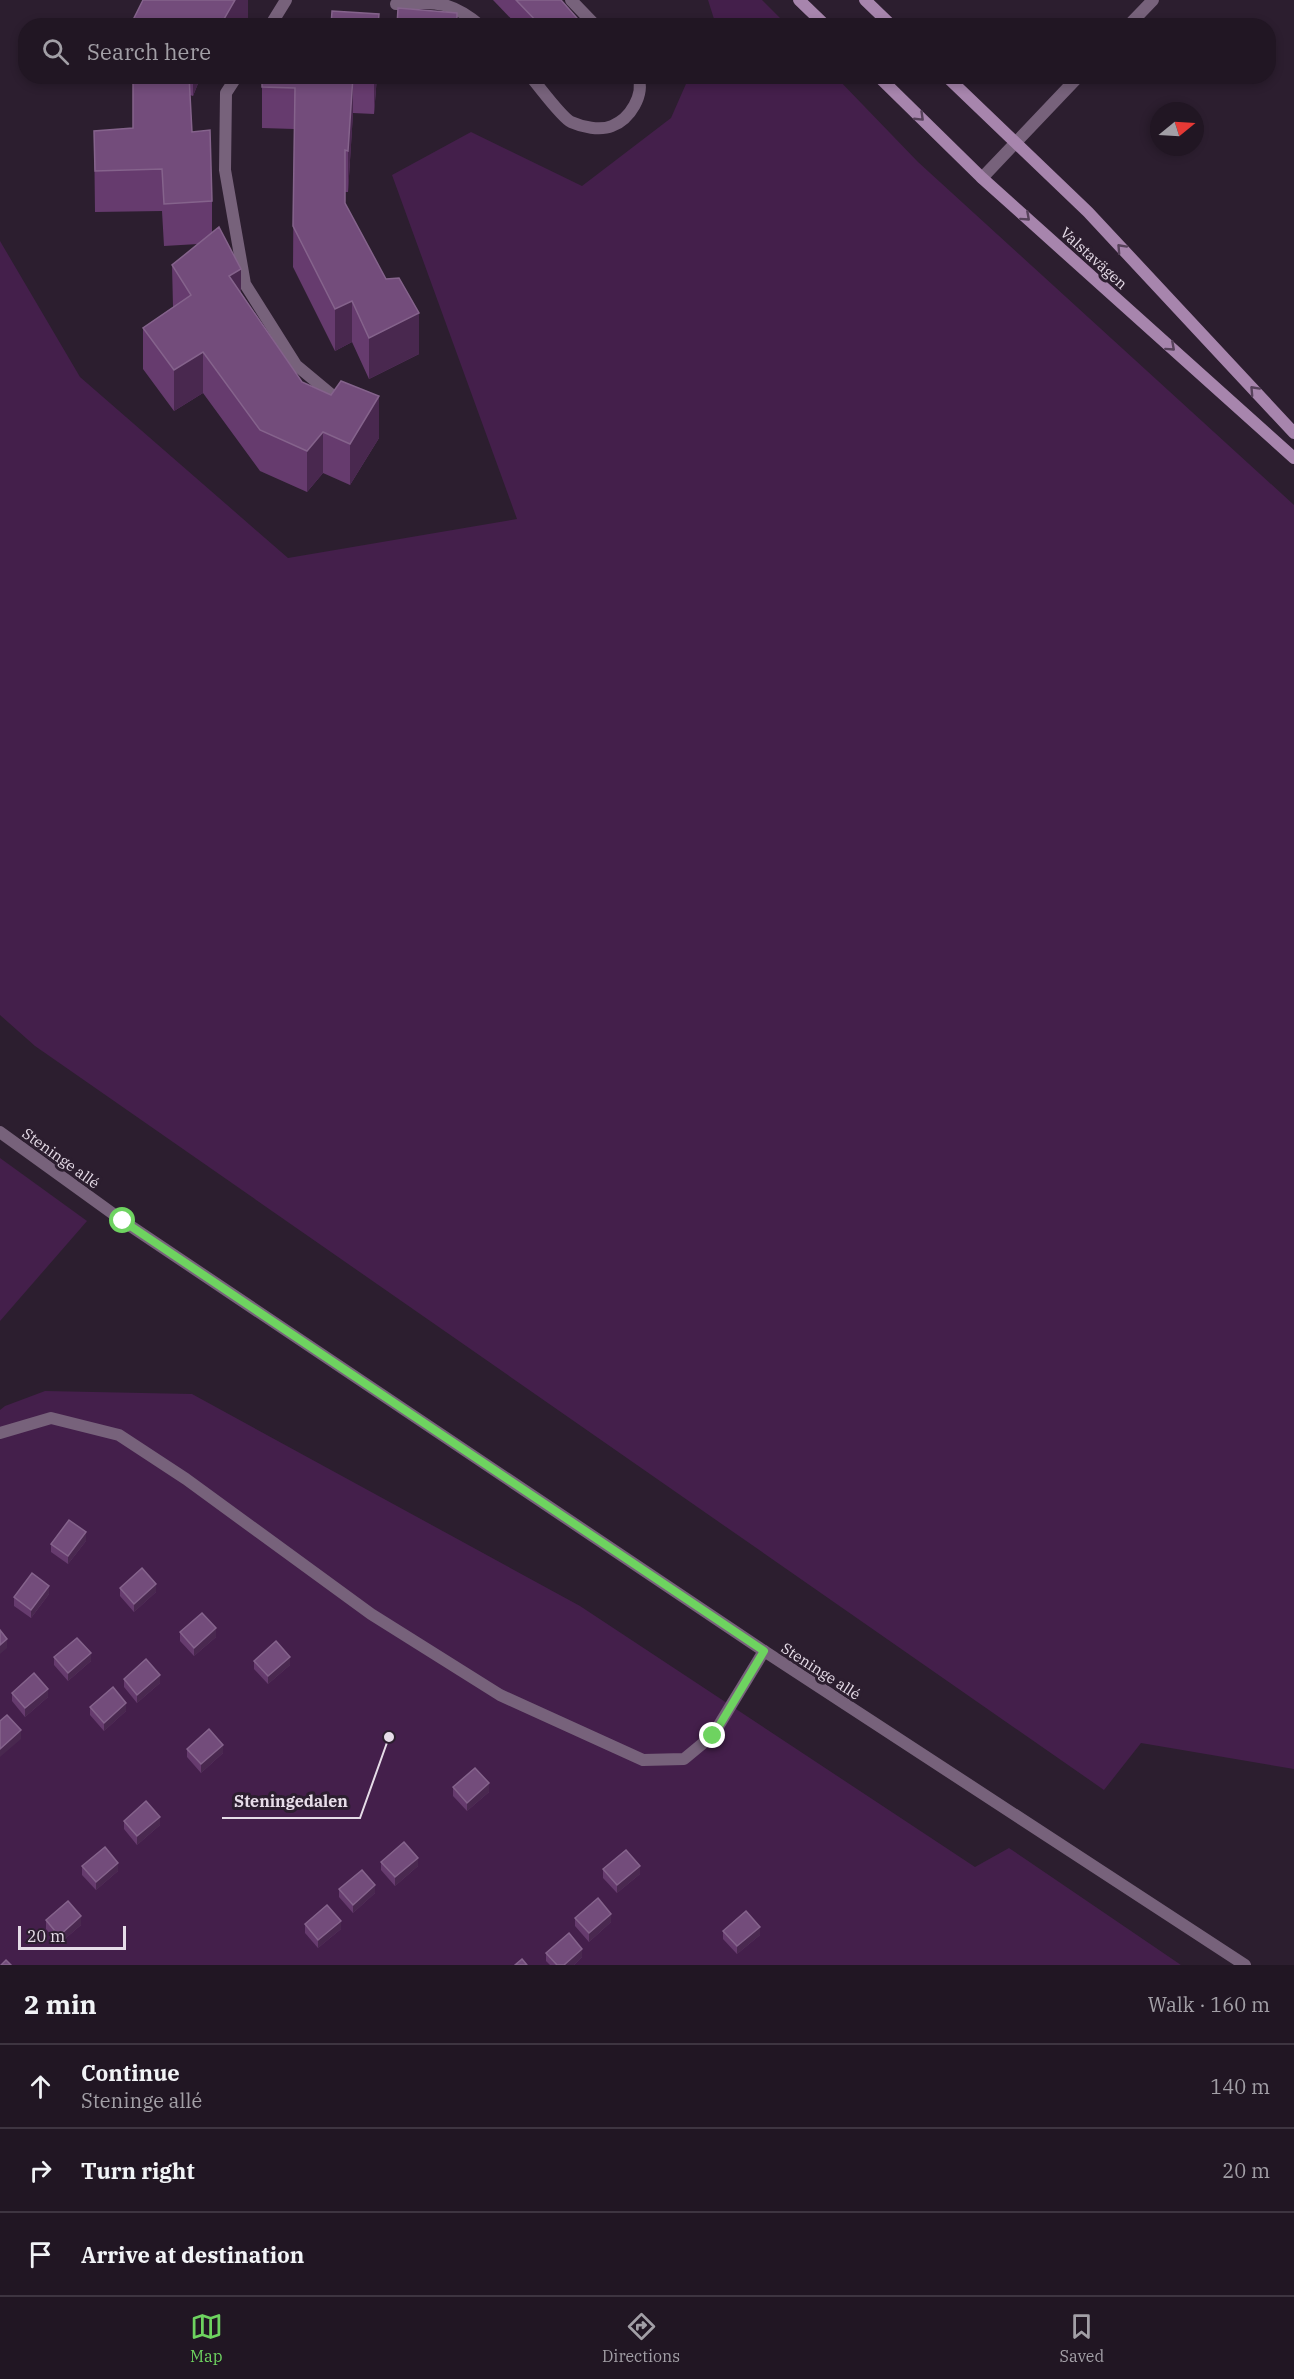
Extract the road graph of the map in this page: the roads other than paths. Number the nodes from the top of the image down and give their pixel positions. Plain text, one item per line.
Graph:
1 (286, 0) edge
2 (571, 0) edge
3 (800, 0) edge
4 (865, 0) edge
5 (1153, 0) edge
6 (396, 4) dead end
7 (275, 18) edge
8 (474, 18) edge
9 (588, 18) edge
10 (818, 18) edge
11 (884, 18) edge
12 (1136, 18) edge
13 (232, 84) edge
14 (537, 84) edge
15 (641, 84) edge
16 (886, 84) edge
17 (954, 84) edge
18 (1071, 84) edge
19 (1016, 143) junction
20 (982, 178) junction
21 (355, 415) edge
22 (1294, 433) edge
23 (1294, 458) edge
24 (0, 1132) edge
25 (0, 1432) edge
26 (764, 1651) junction
27 (1245, 1965) edge

1 - 7 street
2 - 9 street
3 - 10 street
4 - 11 street
5 - 12 street
6 - 8 street
13 - 21 street
14 - 15 street
16 -> 20 street, Valstavägen
17 - 19 street, Valstavägen
18 - 19 street
19 - 20 street
22 -> 19 street, Valstavägen
20 -> 23 street, Valstavägen
24 - 26 street, Steninge allé
25 - 26 street
26 - 27 street, Steninge allé

